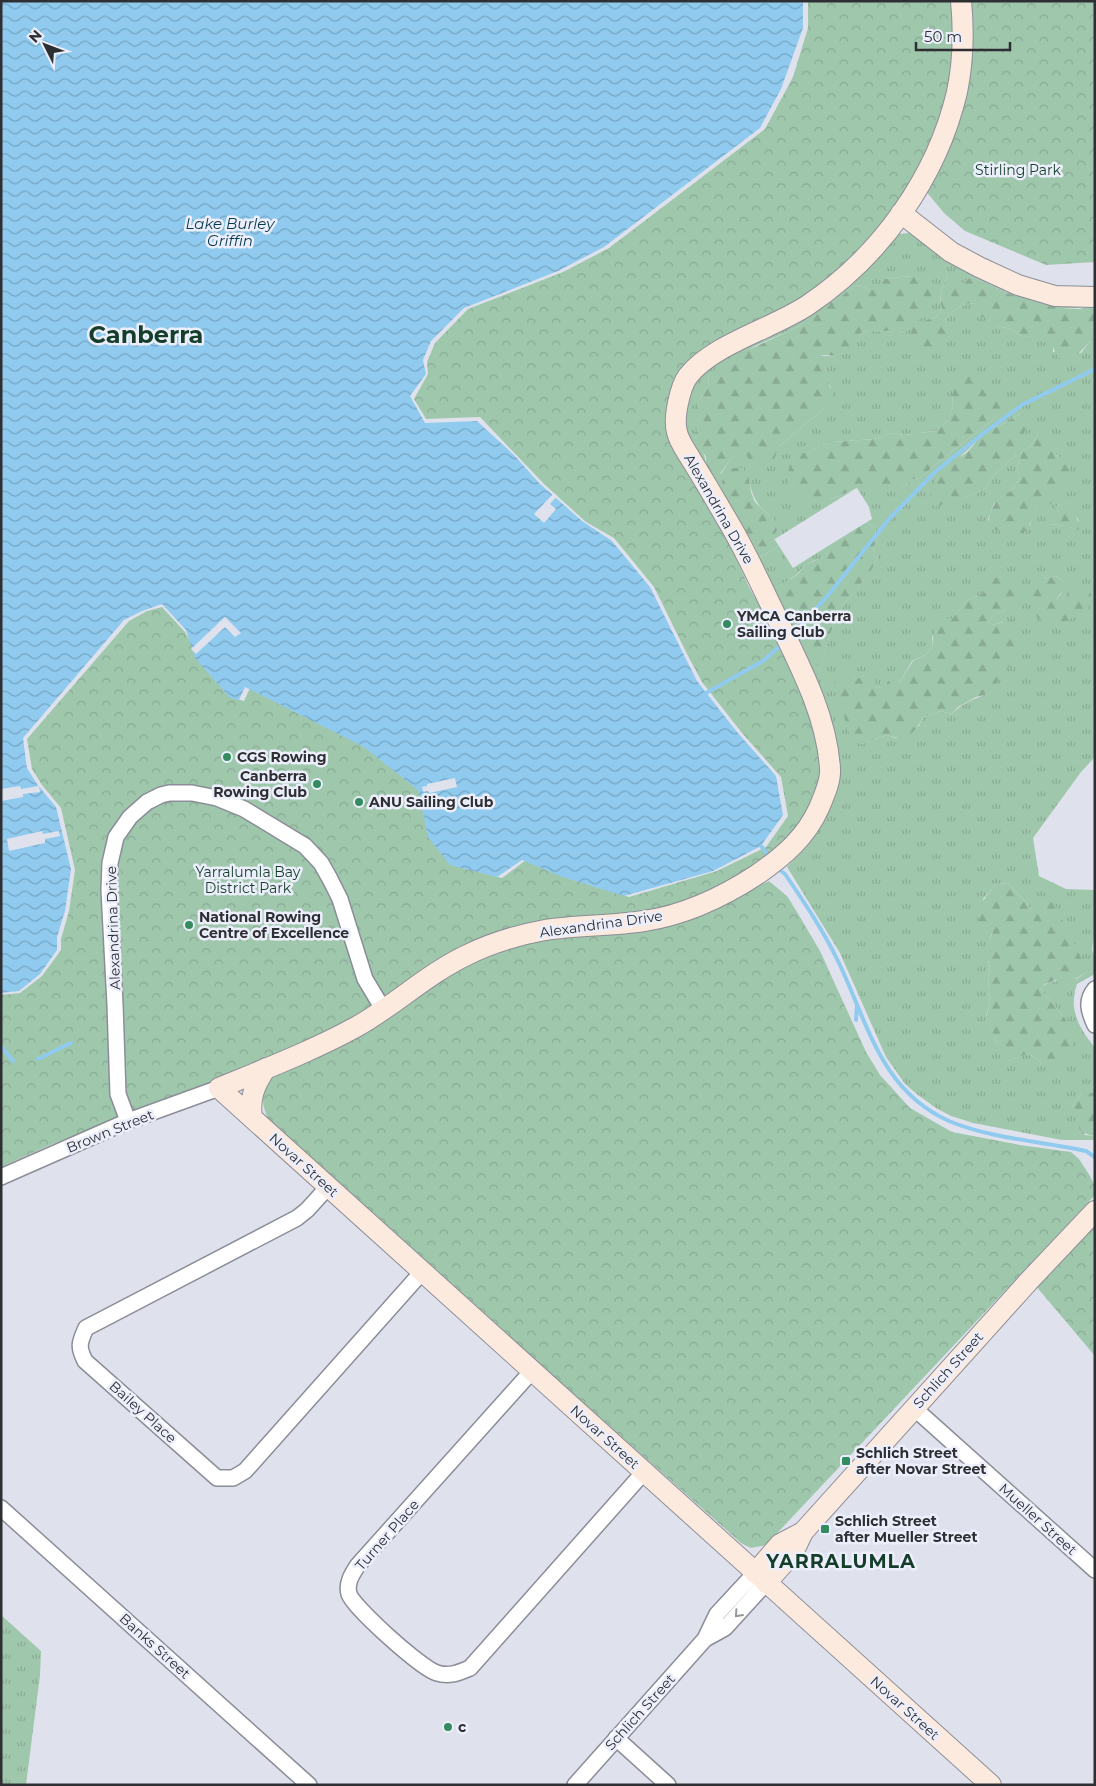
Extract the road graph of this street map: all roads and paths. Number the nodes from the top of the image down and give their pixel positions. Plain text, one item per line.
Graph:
1 (962, 1) edge
2 (901, 213) junction
3 (1095, 297) edge
4 (1094, 990) edge
5 (383, 1009) junction
6 (1095, 1025) edge
7 (266, 1068) junction
8 (219, 1088) junction
9 (252, 1117) junction
10 (128, 1121) junction
11 (1, 1177) edge
12 (328, 1187) junction
13 (1095, 1211) edge
14 (422, 1272) junction
15 (532, 1371) junction
16 (914, 1408) junction
17 (644, 1472) junction
18 (1, 1508) edge
19 (1095, 1570) edge
20 (760, 1578) junction
21 (616, 1738) junction
22 (309, 1785) edge
23 (575, 1785) edge
24 (668, 1785) edge
25 (991, 1785) edge

1 - 2 main road, Alexandrina Drive
2 - 3 main road
2 - 5 main road, Alexandrina Drive
4 - 6 street
5 - 7 main road, Alexandrina Drive
5 - 10 street, Alexandrina Drive
7 - 8 main road, Alexandrina Drive
7 - 9 main road
8 - 9 main road, Novar Street
8 - 10 street, Brown Street
9 - 12 main road, Novar Street
10 - 11 street, Brown Street
12 - 14 main road, Novar Street
12 - 14 street, Bailey Place
13 - 16 main road, Schlich Street
14 - 15 main road, Novar Street
15 - 17 main road, Novar Street
15 - 17 street, Turner Place
16 - 19 street, Mueller Street
16 - 20 main road, Schlich Street
17 - 20 main road, Novar Street
18 - 22 street, Banks Street
20 - 21 street, Schlich Street
20 - 25 main road, Novar Street
21 - 23 street, Schlich Street
21 - 24 street

